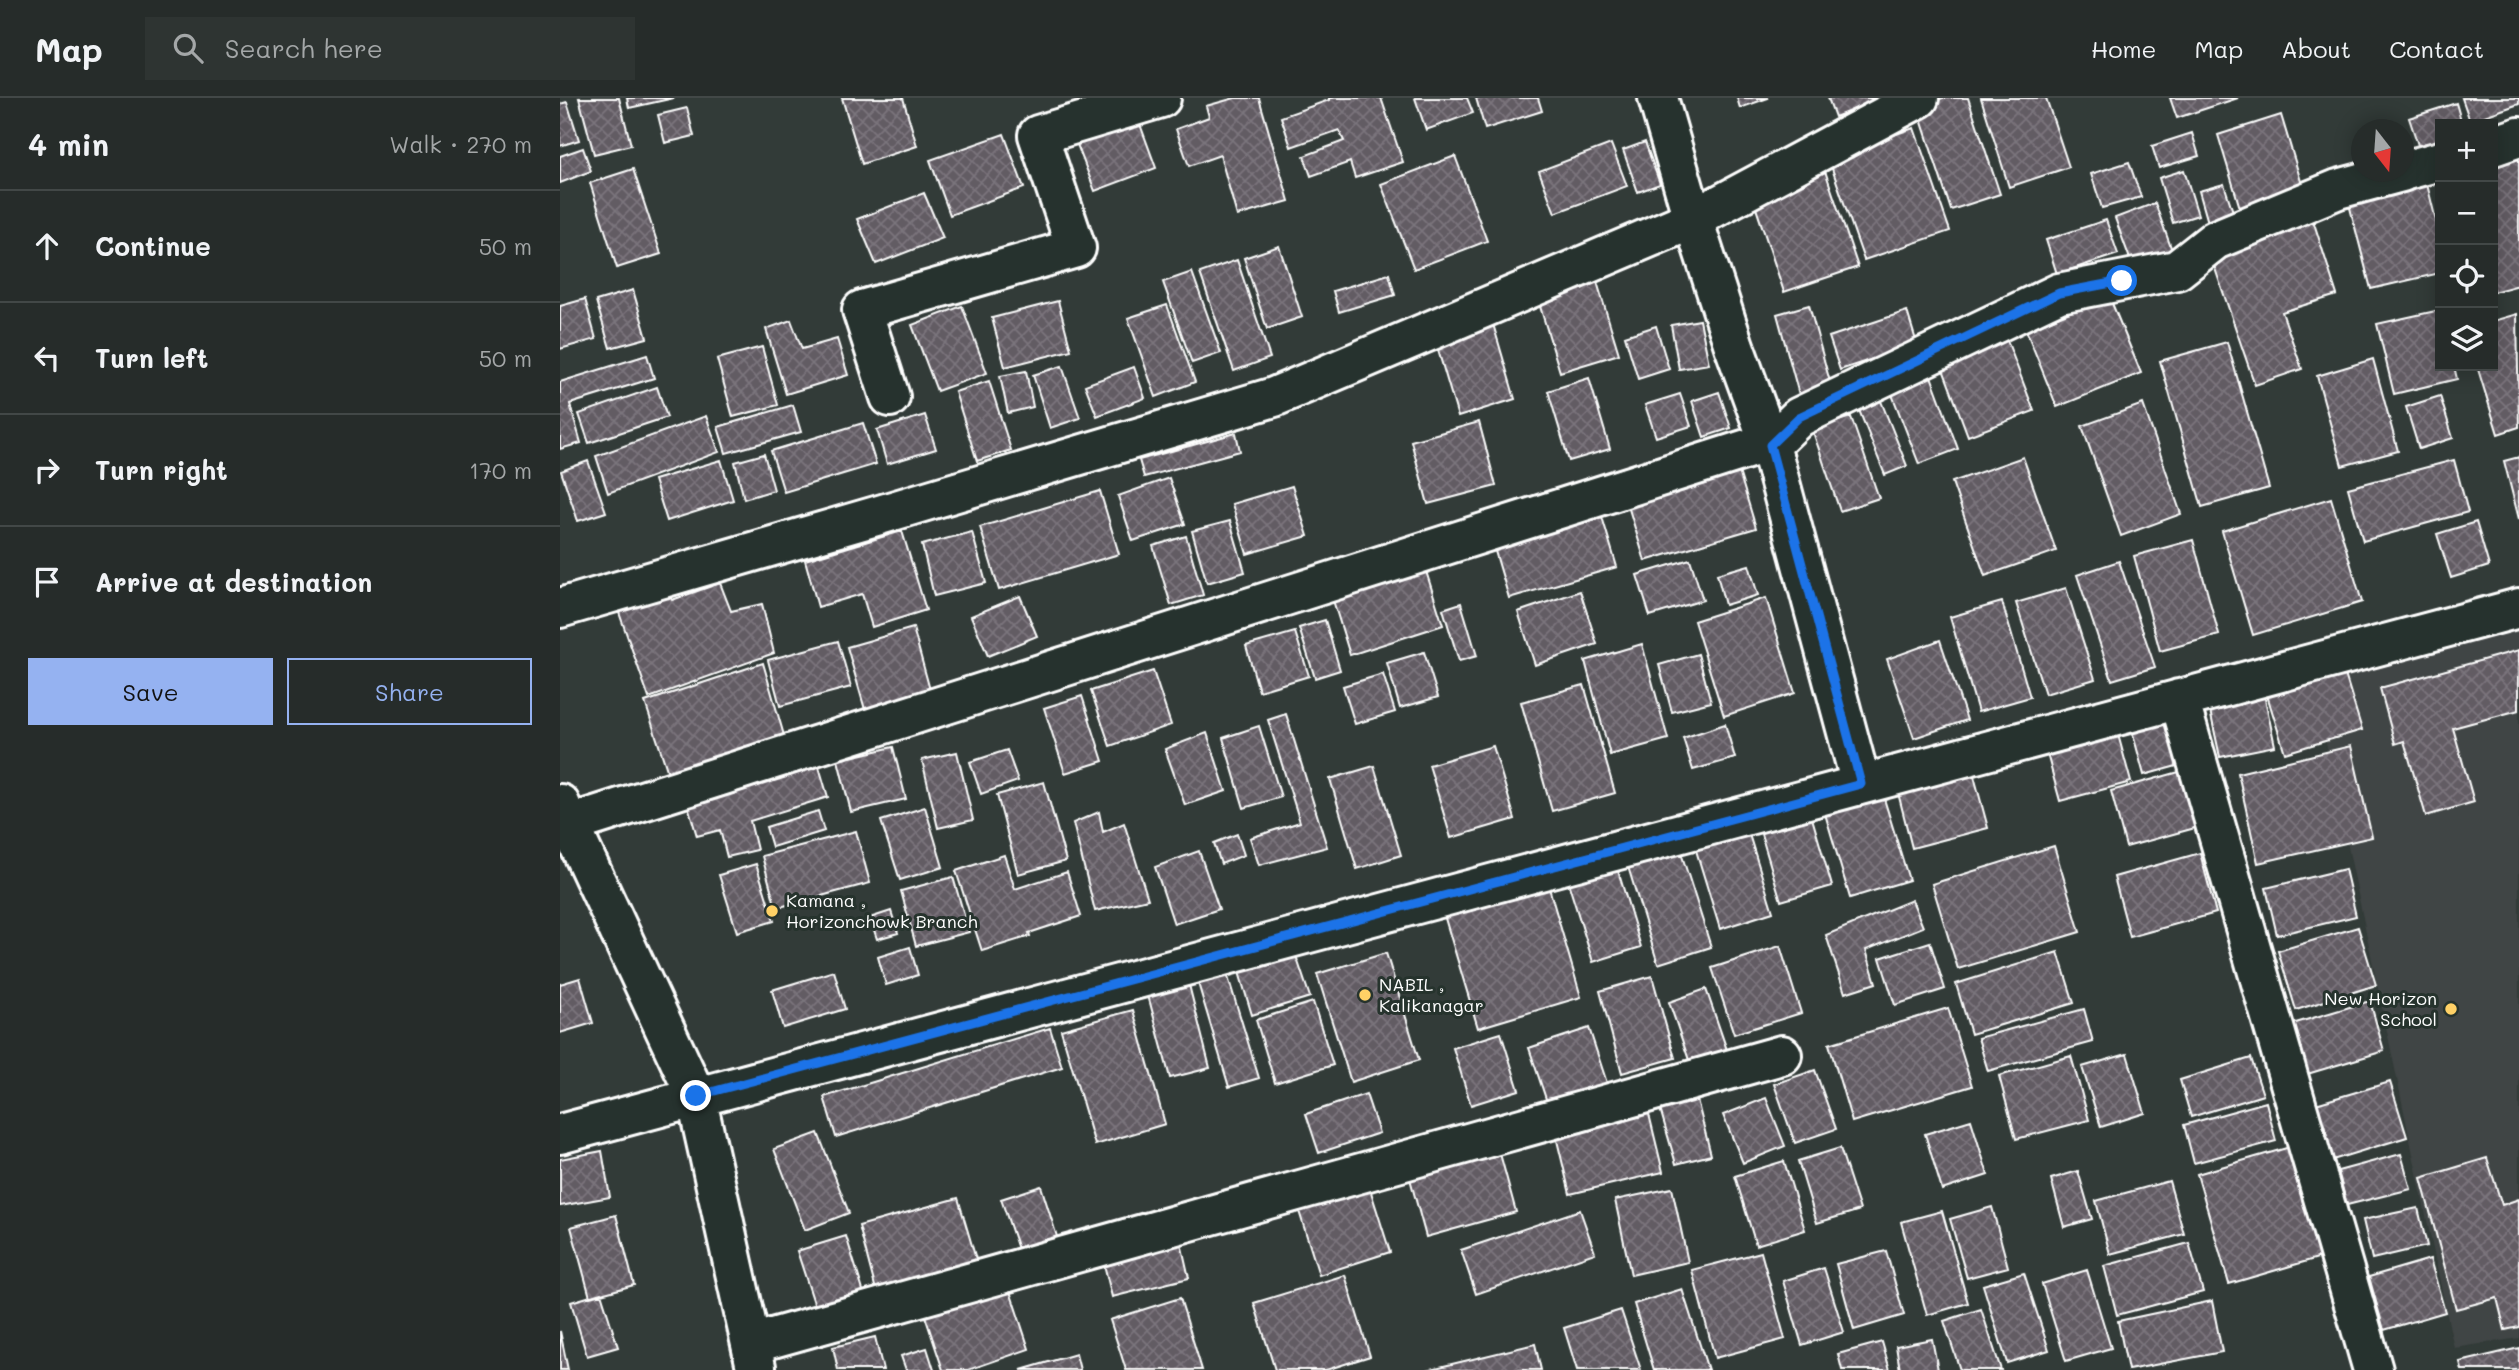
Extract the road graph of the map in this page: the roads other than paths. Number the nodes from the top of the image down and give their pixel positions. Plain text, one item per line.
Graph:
1 (1161, 98) edge
2 (1658, 98) edge
3 (1919, 98) edge
4 (2519, 136) edge
5 (2498, 144) edge
6 (2435, 162) edge
7 (2414, 168) edge
8 (2364, 182) edge
9 (1693, 219) junction
10 (890, 397) dead end
11 (1769, 443) junction
12 (560, 608) edge
13 (2519, 608) edge
14 (2179, 699) junction
15 (1861, 784) junction
16 (565, 814) edge
17 (1782, 1055) dead end
18 (696, 1096) junction
19 (560, 1134) edge
20 (754, 1357) edge
21 (2373, 1370) edge

1 - 10 street
2 - 9 street
3 - 9 street
4 - 5 street
6 - 7 street
8 - 11 street
9 - 11 street
9 - 12 street
11 - 15 street
11 - 16 street
13 - 14 street
14 - 15 street
14 - 21 street
15 - 18 street
16 - 18 street
17 - 20 street
18 - 19 street
18 - 20 street

